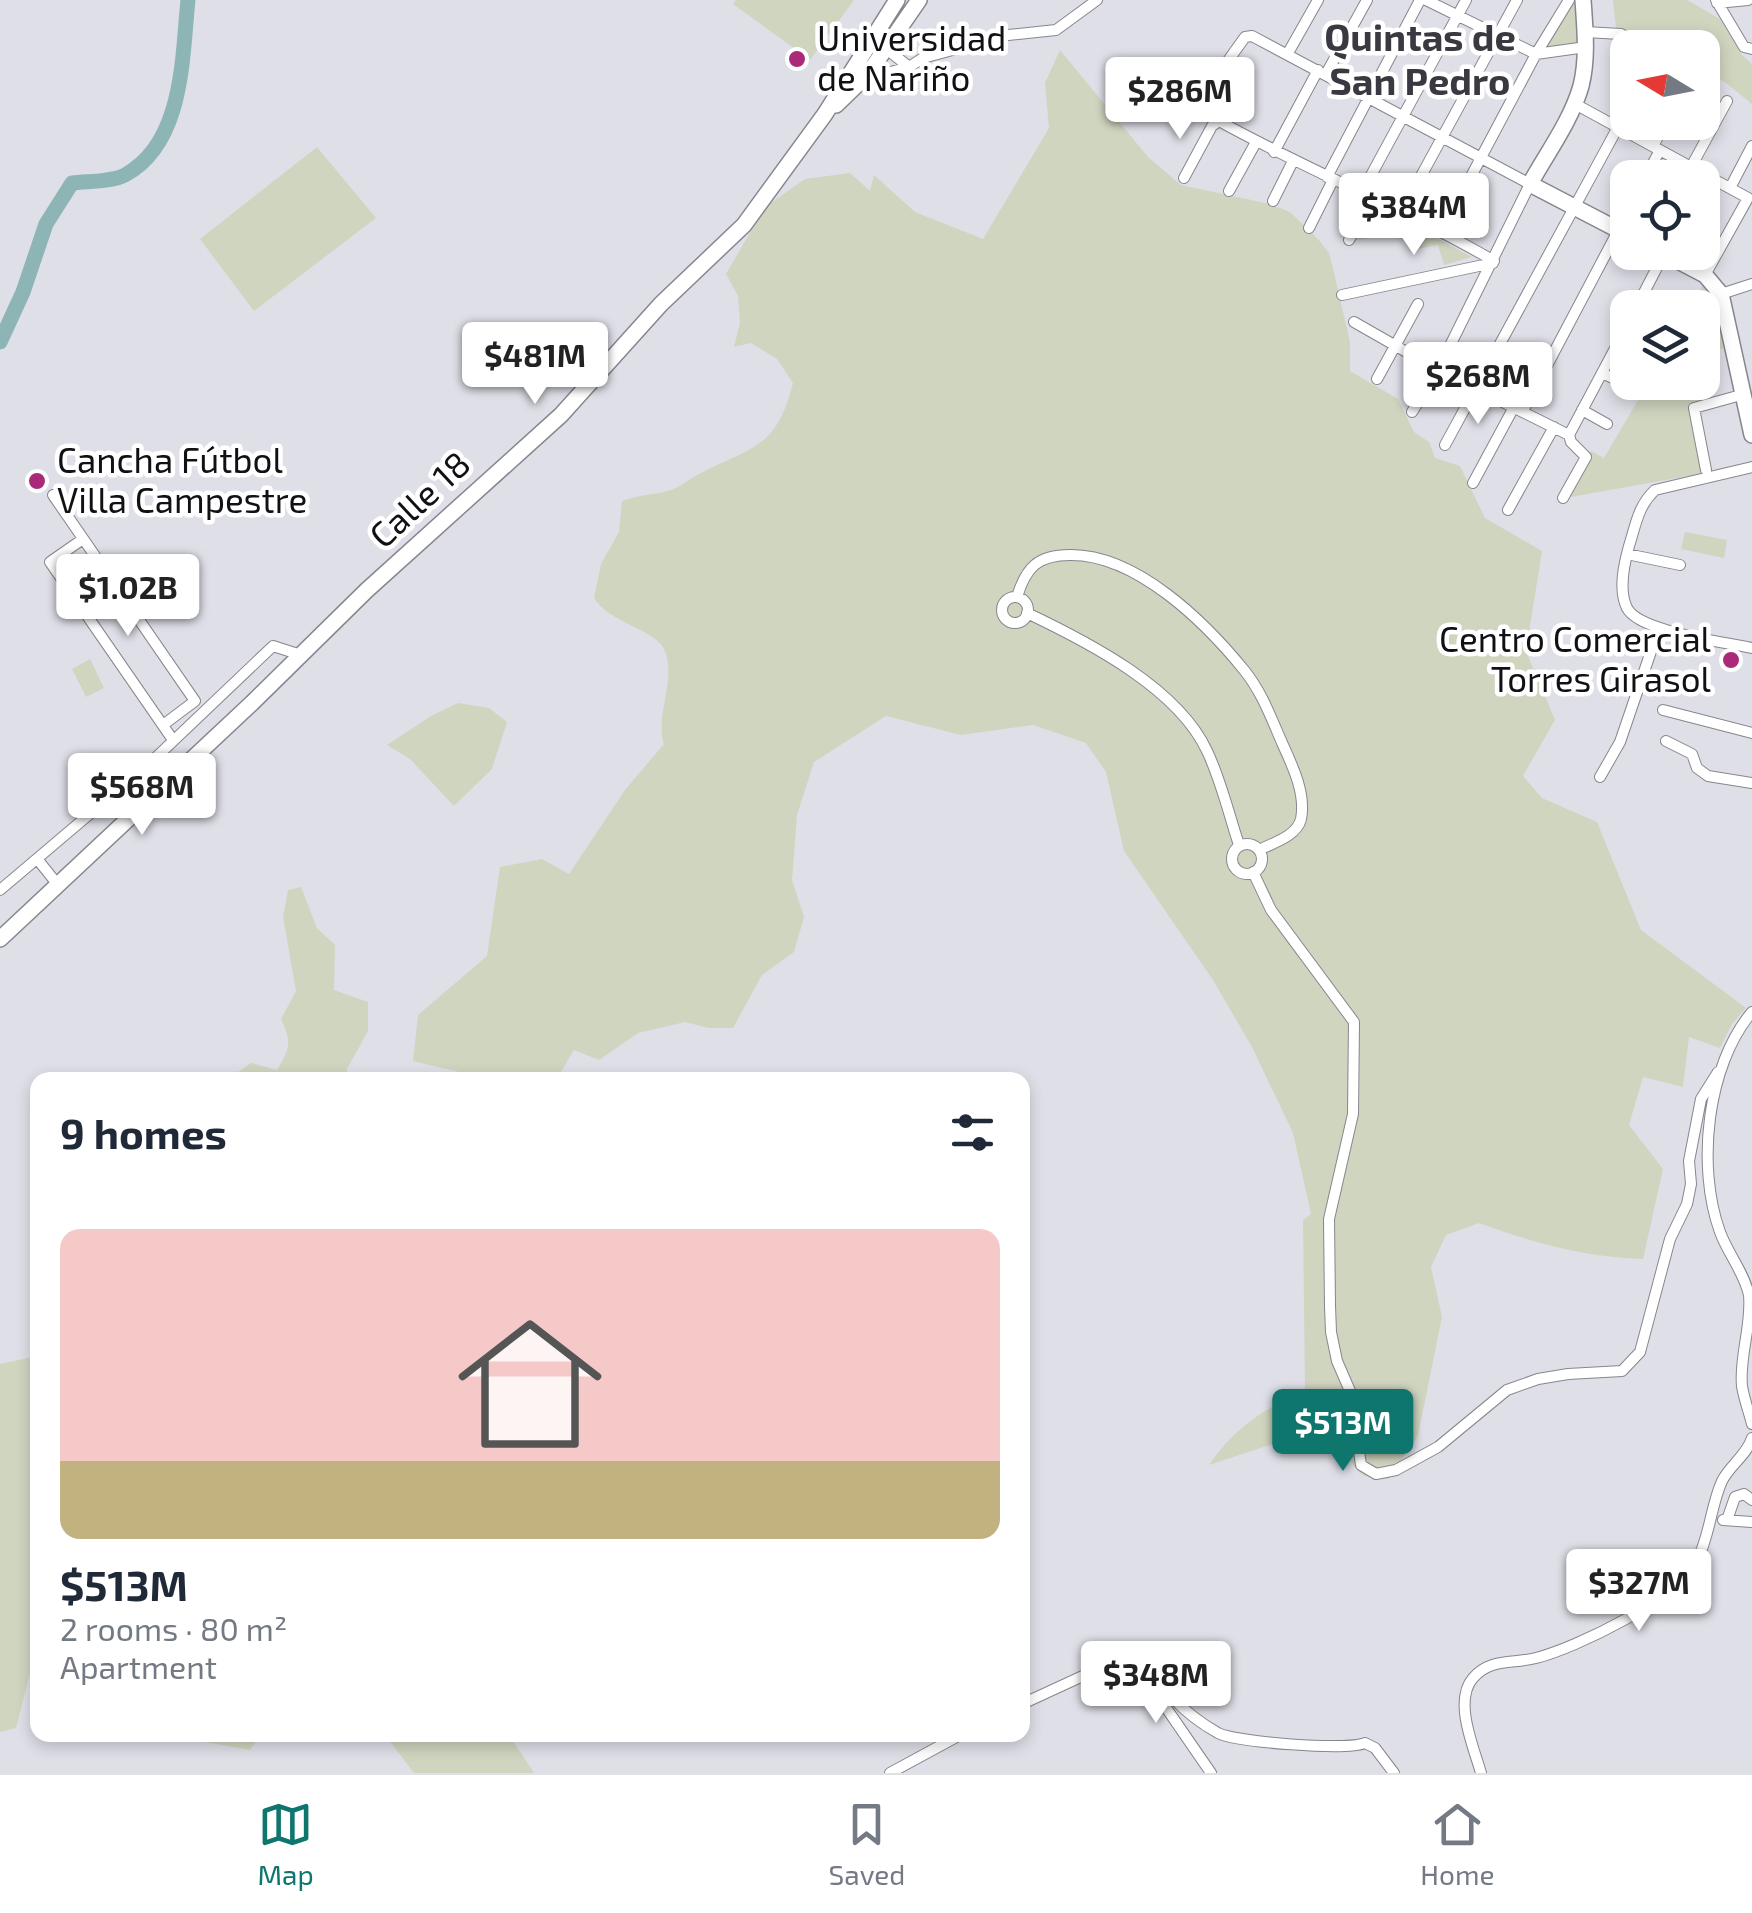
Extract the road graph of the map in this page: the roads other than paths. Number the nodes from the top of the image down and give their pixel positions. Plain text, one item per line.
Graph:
1 (897, 0) edge
2 (919, 0) edge
3 (1097, 0) edge
4 (1318, 0) edge
5 (1368, 0) edge
6 (1423, 0) edge
7 (1466, 0) edge
8 (1517, 0) edge
9 (1569, 0) edge
10 (1583, 0) edge
11 (1748, 0) edge
12 (1716, 1) edge
13 (1460, 16) junction
14 (872, 36) junction
15 (1499, 36) junction
16 (1610, 36) edge
17 (1586, 39) junction
18 (1752, 49) edge
19 (886, 50) junction
20 (1288, 53) junction
21 (1536, 54) junction
22 (909, 67) junction
23 (861, 70) junction
24 (1322, 72) junction
25 (1215, 80) dead end
26 (1368, 98) junction
27 (1728, 102) dead end
28 (1575, 104) junction
29 (1402, 116) junction
30 (1610, 123) edge
31 (1442, 137) junction
32 (1610, 138) edge
33 (1641, 140) edge
34 (1659, 140) edge
35 (1256, 142) junction
36 (1752, 146) edge
37 (1656, 148) junction
38 (1274, 152) junction
39 (1481, 156) junction
40 (1652, 160) edge
41 (1678, 160) edge
42 (1695, 160) edge
43 (1294, 161) junction
44 (1184, 178) dead end
45 (1330, 178) junction
46 (1530, 184) junction
47 (1720, 184) edge
48 (1730, 188) junction
49 (1229, 191) dead end
50 (1367, 195) junction
51 (1273, 201) dead end
52 (1574, 208) junction
53 (1402, 211) junction
54 (1610, 226) edge
55 (1309, 228) dead end
56 (1442, 231) junction
57 (1349, 240) dead end
58 (1610, 255) edge
59 (1494, 262) junction
60 (1695, 270) edge
61 (1704, 275) junction
62 (1752, 284) edge
63 (1721, 294) junction
64 (1342, 295) dead end
65 (1418, 304) dead end
66 (1354, 322) dead end
67 (1396, 344) junction
68 (1610, 360) edge
69 (1438, 370) junction
70 (1602, 373) junction
71 (1610, 377) edge
72 (1377, 379) dead end
73 (1478, 388) junction
74 (1741, 395) junction
75 (1519, 409) junction
76 (1582, 410) junction
77 (1412, 412) dead end
78 (1607, 424) dead end
79 (1554, 427) junction
80 (1570, 435) junction
81 (1752, 436) edge
82 (1445, 445) dead end
83 (1752, 467) edge
84 (1706, 470) dead end
85 (1473, 483) dead end
86 (53, 495) dead end
87 (1563, 498) dead end
88 (1508, 510) dead end
89 (84, 539) junction
90 (1627, 554) junction
91 (1680, 565) dead end
92 (1017, 597) junction
93 (1028, 613) junction
94 (1659, 628) junction
95 (1752, 648) edge
96 (301, 654) junction
97 (259, 660) junction
98 (276, 679) junction
99 (1663, 710) dead end
100 (162, 724) junction
101 (1752, 734) edge
102 (173, 740) junction
103 (1666, 741) dead end
104 (150, 762) junction
105 (1600, 777) dead end
106 (169, 781) junction
107 (1752, 783) edge
108 (1239, 845) junction
109 (1259, 850) junction
110 (38, 860) junction
111 (1253, 872) junction
112 (58, 885) junction
113 (0, 890) edge
114 (0, 939) edge
115 (1752, 1012) edge
116 (1718, 1072) junction
117 (1752, 1424) edge
118 (1752, 1438) edge
119 (1752, 1500) edge
120 (1713, 1519) junction
121 (1726, 1520) junction
122 (1752, 1522) edge
123 (1134, 1662) junction
124 (1030, 1700) edge
125 (947, 1742) edge
126 (890, 1773) edge
127 (1211, 1773) edge
128 (1394, 1773) edge
129 (1482, 1773) edge

1 - 14 main road, Calle 18
2 - 19 main road, Calle 18
3 - 22 street
4 - 20 street
5 - 24 street
6 - 13 street
6 - 26 street
7 - 13 street
8 - 15 street
9 - 21 street
10 - 17 main road
11 - 12 street
12 - 18 street
13 - 15 street
13 - 29 street
14 - 19 street
14 - 23 main road, Calle 18
15 - 21 street
15 - 31 street
16 - 17 street
17 - 21 street
17 - 28 main road
19 - 22 street
19 - 23 main road, Calle 18
20 - 24 street
20 - 25 street
21 - 39 street
22 - 23 street
23 - 96 main road, Calle 18
24 - 26 street
24 - 38 street
26 - 29 street
26 - 45 street
27 - 42 street
28 - 30 street
28 - 46 main road
29 - 31 street
29 - 50 street
31 - 39 street
31 - 53 street
32 - 52 street
33 - 37 street
34 - 37 street
35 - 38 street
35 - 44 street
35 - 49 street
36 - 48 street
37 - 40 street
37 - 41 street
38 - 43 street
39 - 46 street
39 - 56 street
43 - 45 street
43 - 51 street
45 - 50 street
45 - 55 street
46 - 52 main road
46 - 59 street
47 - 48 street
48 - 61 street
50 - 53 street
50 - 57 street
52 - 54 main road
52 - 73 street
53 - 56 street
56 - 59 street
58 - 75 street
59 - 64 street
59 - 69 street
60 - 61 main road
61 - 63 main road
62 - 63 street
63 - 74 main road
65 - 67 street
66 - 67 street
67 - 69 street
67 - 72 street
68 - 70 street
69 - 73 street
69 - 77 street
70 - 71 street
70 - 76 street
73 - 75 street
73 - 82 street
74 - 81 main road
74 - 84 street
75 - 79 street
75 - 85 street
76 - 78 street
76 - 80 street
79 - 80 street
79 - 88 street
80 - 87 street
83 - 90 street
86 - 89 street
89 - 100 street
89 - 100 street
90 - 91 street
90 - 94 street
92 - 93 street
92 - 93 street
92 - 109 street
93 - 108 street
94 - 95 street
94 - 105 street
96 - 97 street
96 - 98 main road, Calle 18
97 - 98 street
97 - 102 street
98 - 106 main road, Calle 18
99 - 101 street
100 - 102 street
102 - 104 street
103 - 107 street
104 - 106 street
104 - 110 street
106 - 112 main road, Calle 18
108 - 109 street
108 - 111 street
109 - 111 street
110 - 112 street
110 - 113 street
111 - 116 street
112 - 114 main road, Calle 18
115 - 116 street
116 - 117 street
118 - 120 street
119 - 121 street
120 - 121 street
120 - 129 street
121 - 122 street
123 - 124 street
123 - 127 street
123 - 128 street
125 - 126 street

